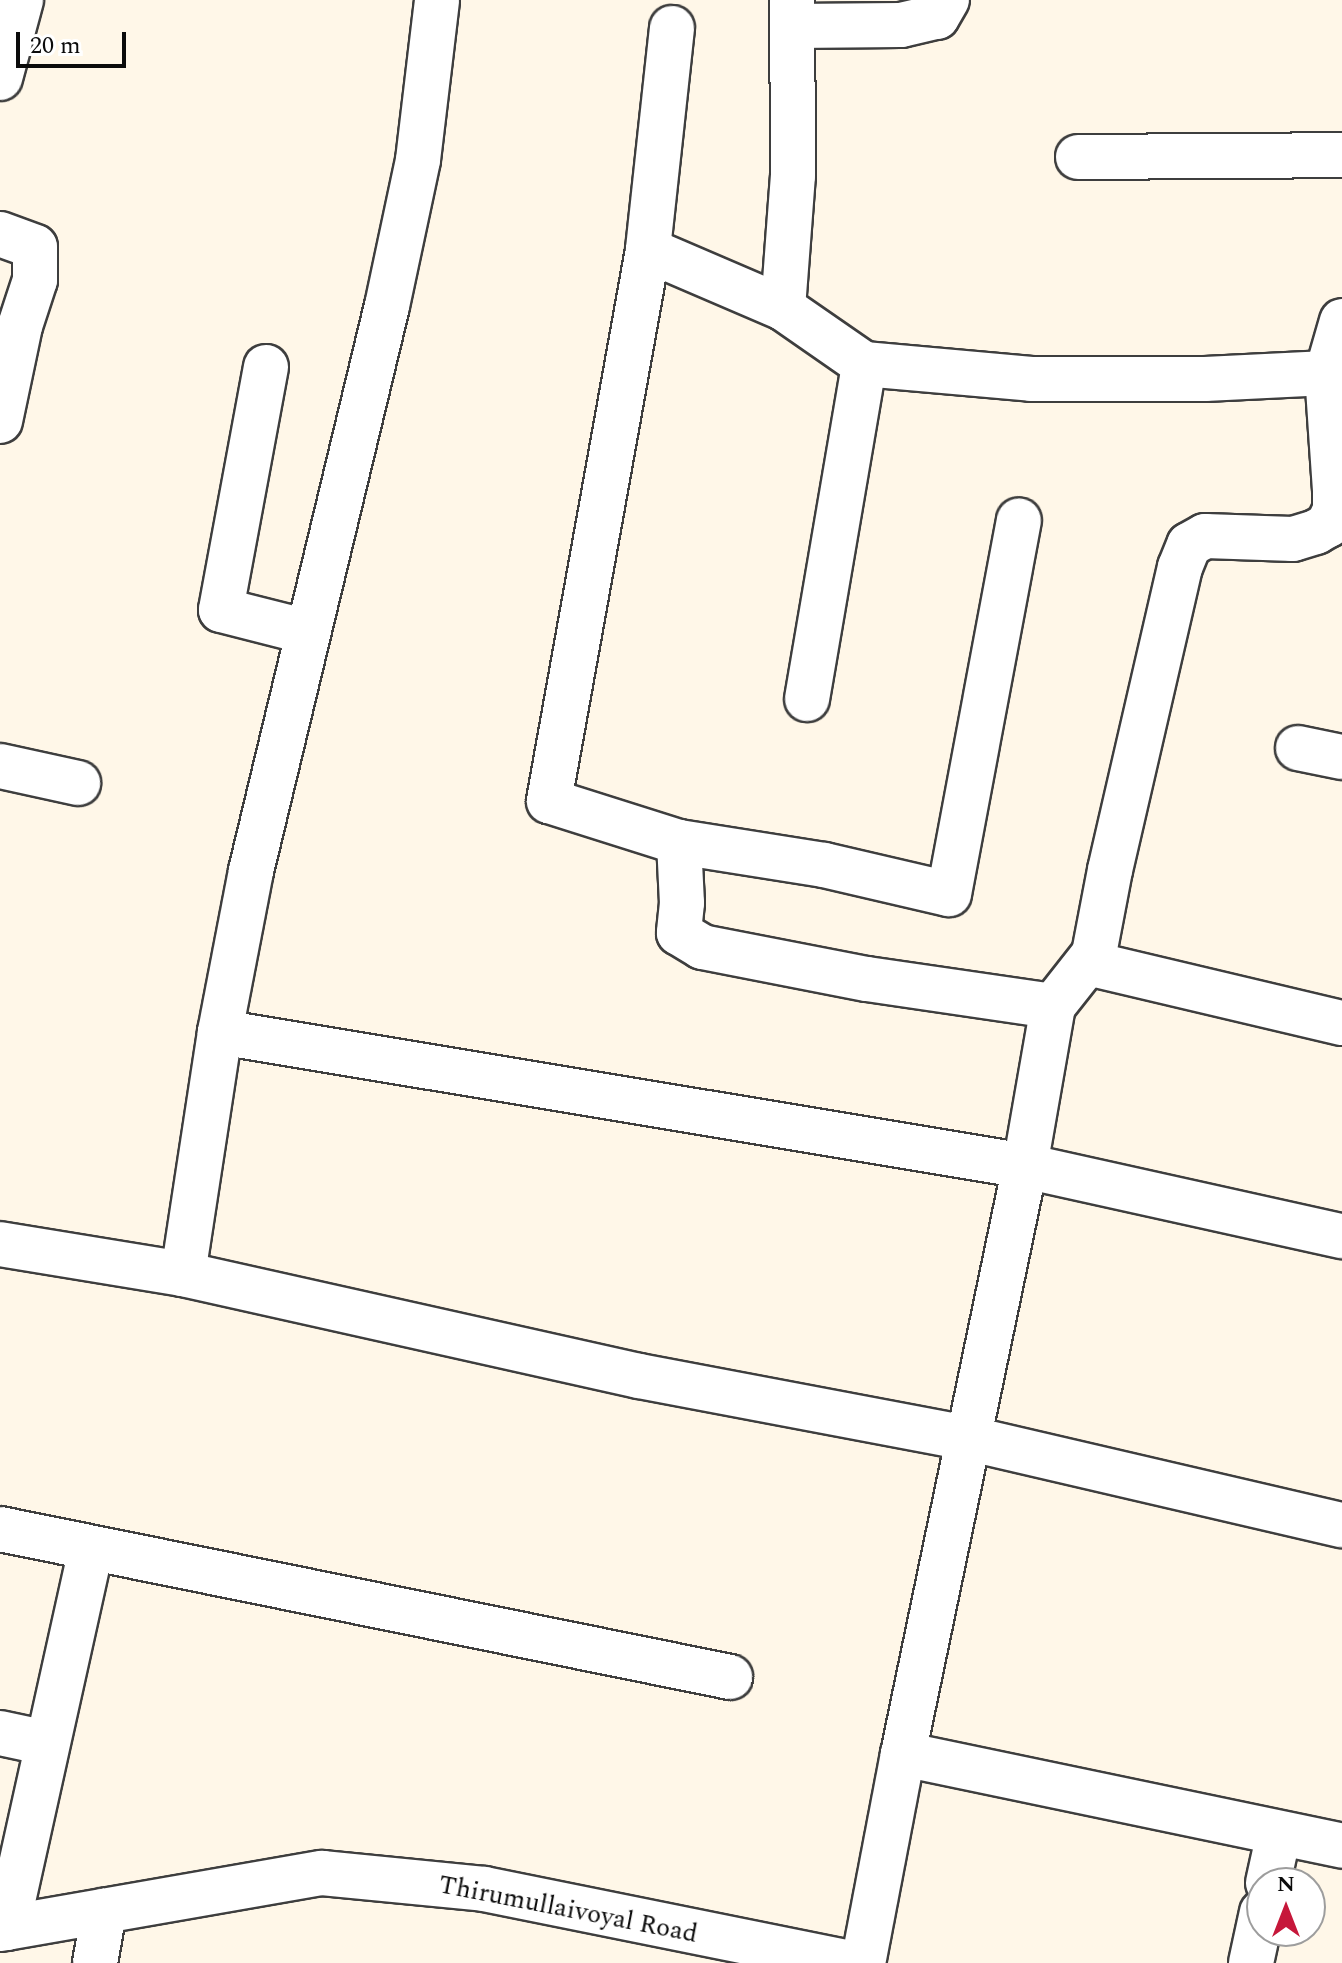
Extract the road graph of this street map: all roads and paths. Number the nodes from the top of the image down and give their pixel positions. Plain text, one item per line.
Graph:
1 (21, 0) edge
2 (437, 0) edge
3 (947, 0) edge
4 (792, 13) edge
5 (672, 28) dead end
6 (0, 78) edge
7 (1342, 155) edge
8 (1078, 157) dead end
9 (0, 234) edge
10 (648, 250) junction
11 (783, 308) junction
12 (1342, 321) edge
13 (864, 364) junction
14 (266, 367) dead end
15 (1327, 373) junction
16 (0, 421) edge
17 (1338, 448) edge
18 (1019, 521) dead end
19 (308, 632) junction
20 (807, 699) dead end
21 (1298, 748) dead end
22 (1342, 757) edge
23 (0, 766) edge
24 (78, 783) dead end
25 (679, 842) junction
26 (1088, 963) junction
27 (1053, 1006) junction
28 (1342, 1023) edge
29 (220, 1032) junction
30 (1025, 1166) junction
31 (1342, 1236) edge
32 (0, 1244) edge
33 (183, 1274) junction
34 (967, 1438) junction
35 (1342, 1525) edge
36 (0, 1529) edge
37 (91, 1548) junction
38 (730, 1677) dead end
39 (0, 1733) edge
40 (47, 1743) junction
41 (903, 1754) junction
42 (1279, 1833) junction
43 (1342, 1846) edge
44 (1272, 1867) edge
45 (104, 1911) junction
46 (4, 1928) edge
47 (95, 1963) edge
48 (852, 1963) edge
49 (863, 1963) edge

1 - 6 street
2 - 19 street
3 - 4 street
4 - 11 street
5 - 10 street
7 - 8 street
9 - 16 street
10 - 11 street
10 - 25 street
11 - 13 street
12 - 15 street
13 - 15 street
13 - 20 street
14 - 19 street
15 - 17 street
17 - 26 street
18 - 25 street
19 - 29 street
21 - 22 street
23 - 24 street
25 - 27 street
26 - 27 street
26 - 28 street
27 - 30 street
29 - 30 street
29 - 33 street
30 - 31 street
30 - 34 street
32 - 33 street
33 - 34 street
34 - 35 street
34 - 41 street
36 - 37 street
37 - 38 street
37 - 40 street
39 - 40 street
40 - 46 street
41 - 42 street
41 - 49 street
42 - 43 street
42 - 44 street
45 - 46 street, Thirumullaivoyal Road
45 - 47 street
45 - 48 street, Thirumullaivoyal Road

